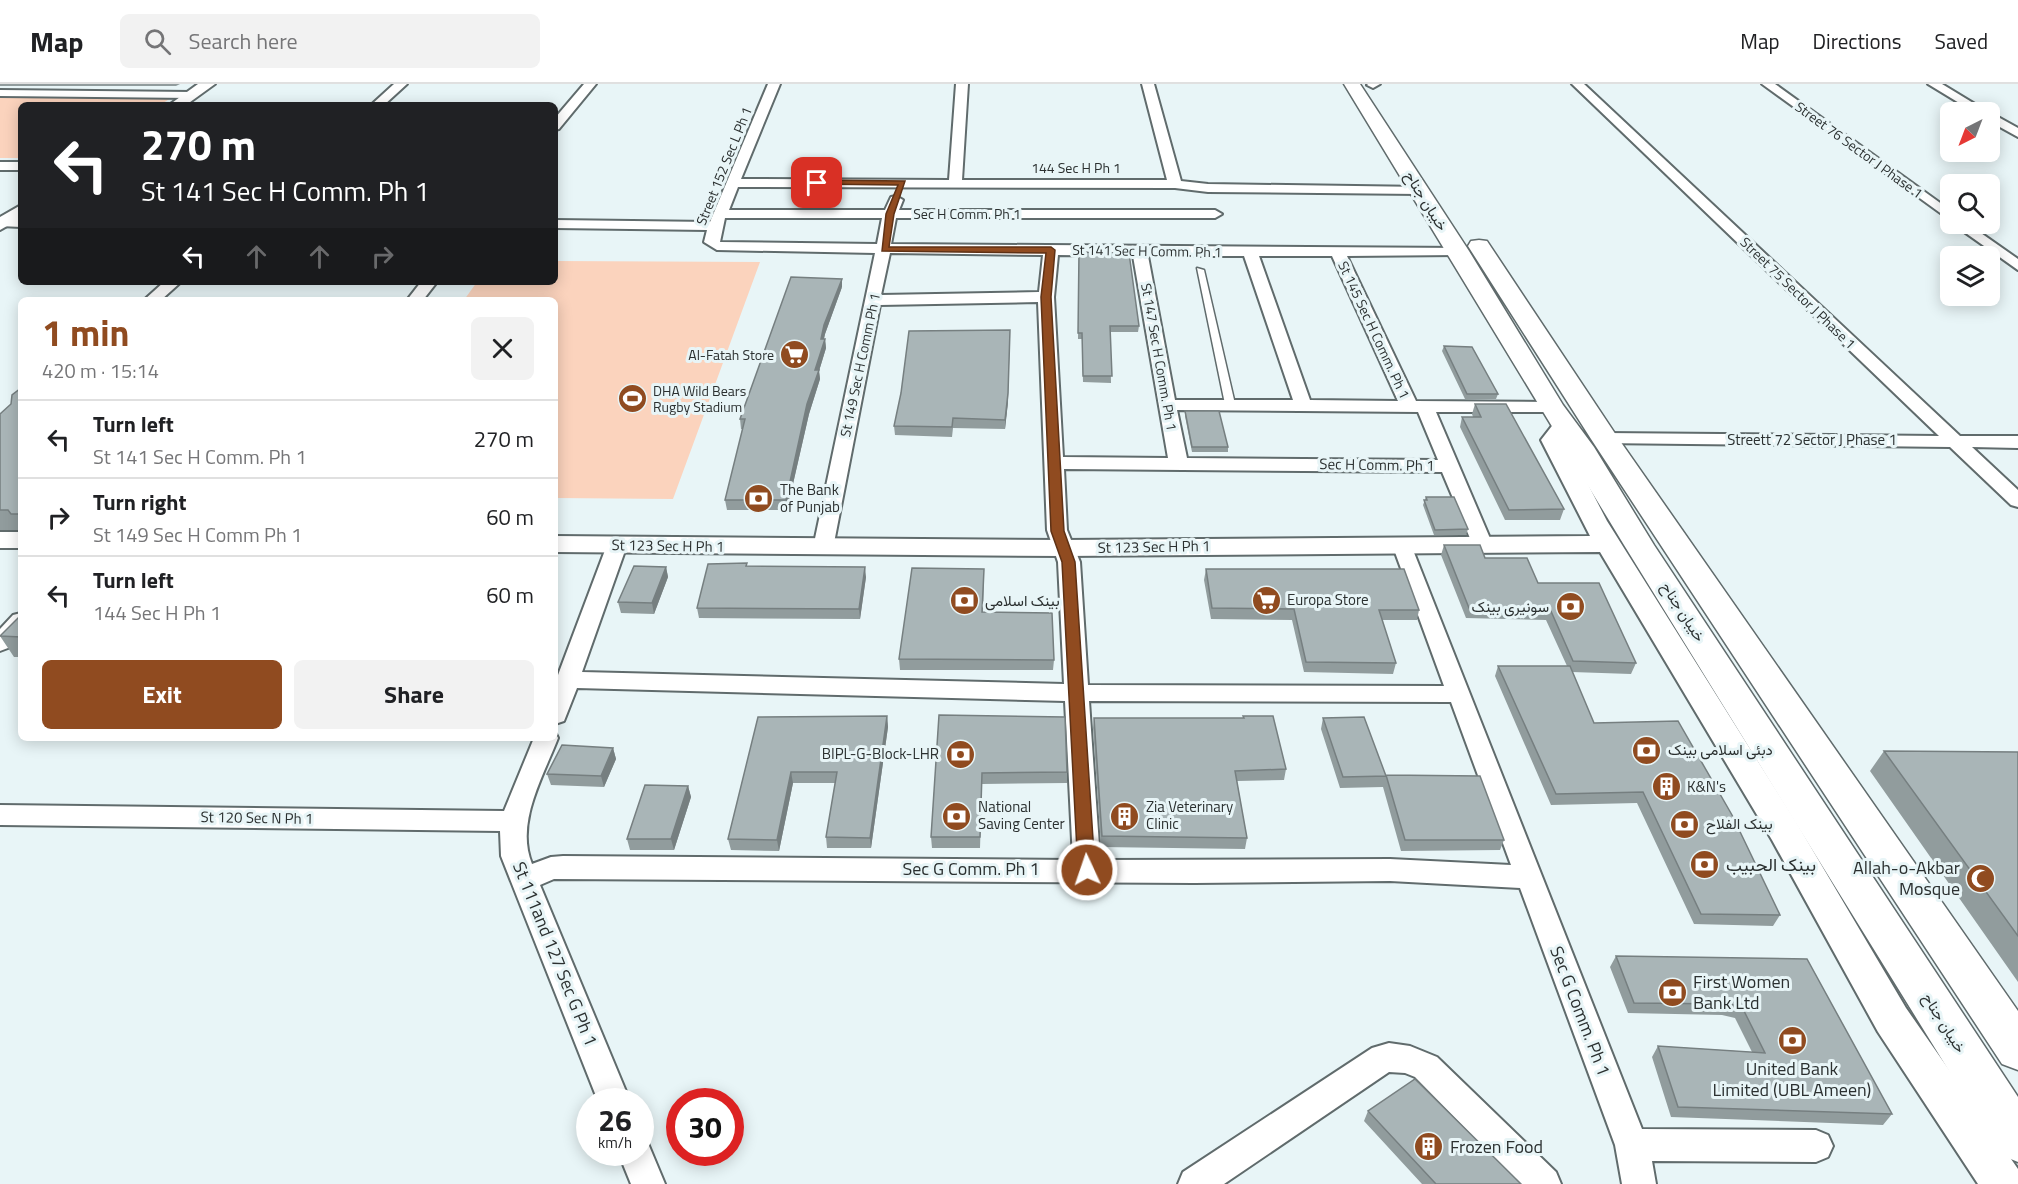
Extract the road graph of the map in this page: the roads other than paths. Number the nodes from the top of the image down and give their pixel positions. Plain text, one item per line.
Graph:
1 (22, 84) edge
2 (208, 84) edge
3 (401, 84) edge
4 (590, 84) edge
5 (774, 84) edge
6 (962, 84) edge
7 (1148, 84) edge
8 (1352, 84) edge
9 (1373, 84) edge
10 (1578, 84) edge
11 (1768, 84) edge
12 (1934, 84) edge
13 (2, 93) edge
14 (191, 95) junction
15 (180, 102) edge
16 (380, 102) edge
17 (1965, 102) edge
18 (558, 122) edge
19 (2000, 123) edge
20 (2018, 134) edge
21 (0, 166) edge
22 (18, 166) edge
23 (732, 183) junction
24 (903, 183) junction
25 (955, 183) junction
26 (1175, 184) junction
27 (1208, 188) junction
28 (1419, 190) junction
29 (1940, 209) edge
30 (890, 214) junction
31 (717, 220) junction
32 (558, 224) edge
33 (1218, 224) junction
34 (1974, 234) edge
35 (728, 248) joint
36 (885, 249) junction
37 (1051, 250) junction
38 (1458, 251) junction
39 (1140, 252) junction
40 (1226, 252) junction
41 (1250, 252) junction
42 (1338, 252) junction
43 (2018, 266) edge
44 (1200, 270) dead end
45 (170, 285) edge
46 (427, 285) edge
47 (156, 297) edge
48 (417, 297) edge
49 (1046, 297) junction
50 (874, 300) junction
51 (1230, 404) junction
52 (1168, 405) junction
53 (1303, 405) junction
54 (1418, 408) junction
55 (1557, 417) junction
56 (1605, 439) junction
57 (1954, 441) junction
58 (2018, 442) edge
59 (1055, 463) junction
60 (1179, 463) junction
61 (1447, 466) junction
62 (2018, 501) edge
63 (0, 540) edge
64 (18, 540) edge
65 (1482, 543) junction
66 (558, 544) edge
67 (1402, 544) junction
68 (1609, 544) junction
69 (617, 545) junction
70 (823, 548) junction
71 (1063, 548) junction
72 (18, 623) edge
73 (0, 643) edge
74 (569, 680) junction
75 (1077, 693) junction
76 (1459, 694) junction
77 (558, 708) edge
78 (545, 741) edge
79 (0, 815) edge
80 (513, 821) junction
81 (1087, 870) junction
82 (1528, 878) junction
83 (524, 880) junction
84 (2018, 1049) edge
85 (609, 1088) edge
86 (2018, 1139) edge
87 (1632, 1145) junction
88 (1815, 1146) dead end
89 (641, 1166) edge
90 (1983, 1167) edge
91 (648, 1184) edge
92 (1195, 1184) edge
93 (1544, 1184) edge
94 (1639, 1184) edge
95 (2002, 1184) edge

1 - 13 street
2 - 14 street
3 - 16 street
4 - 18 street
5 - 23 street, Street 152 Sec L Ph 1
6 - 25 street
7 - 26 street
8 - 28 main road, خیبان جناح
9 - 56 main road, خیبان جناح
10 - 57 street, Street 75 Sector J Phase 1
11 - 29 street, Street 76 Sector J Phase 1
12 - 17 street
13 - 14 street
14 - 15 street
19 - 20 street
21 - 22 street
23 - 24 street, 144 Sec H Ph 1
23 - 31 street, Street 152 Sec L Ph 1
24 - 25 street, 144 Sec H Ph 1
24 - 30 street, St 149 Sec H Comm Ph 1
25 - 26 street, 144 Sec H Ph 1
26 - 27 street, 144 Sec H Ph 1
27 - 28 street, 144 Sec H Ph 1
27 - 33 street
28 - 38 main road, خیبان جناح
30 - 31 street, Sec H Comm. Ph 1
30 - 33 street, Sec H Comm. Ph 1
30 - 36 street, St 149 Sec H Comm Ph 1
31 - 32 street, Sec H Comm. Ph 1
31 - 35 street, Street 152 Sec L Ph 1
33 - 40 street
34 - 43 street
35 - 36 street, St 141 Sec H Comm. Ph 1
36 - 37 street, St 141 Sec H Comm. Ph 1
36 - 50 street, St 149 Sec H Comm Ph 1
37 - 39 street, St 141 Sec H Comm. Ph 1
37 - 49 street
38 - 42 street, St 141 Sec H Comm. Ph 1
38 - 55 main road, خیبان جناح
39 - 40 street, St 141 Sec H Comm. Ph 1
39 - 52 street, St 147 Sec H Comm. Ph 1
40 - 41 street, St 141 Sec H Comm. Ph 1
41 - 42 street, St 141 Sec H Comm. Ph 1
41 - 53 street
42 - 54 street, St 145 Sec H Comm. Ph 1
44 - 51 lane
45 - 47 street
46 - 48 street
49 - 50 street
49 - 59 street
50 - 70 street, St 149 Sec H Comm Ph 1
51 - 52 street
51 - 53 street
52 - 60 street, St 147 Sec H Comm. Ph 1
53 - 54 street
54 - 55 street
54 - 61 street, St 145 Sec H Comm. Ph 1
55 - 68 street
55 - 86 main road, خیبان جناح
56 - 57 street, Streett 72 Sector J Phase 1
56 - 84 main road, خیبان جناح
57 - 58 street, Streett 72 Sector J Phase 1
57 - 62 street, Street 75 Sector J Phase 1
59 - 60 street, Sec H Comm. Ph 1
59 - 71 street
60 - 61 street, Sec H Comm. Ph 1
61 - 65 street, St 145 Sec H Comm. Ph 1
63 - 64 street
65 - 67 street, St 123 Sec H Ph 1
65 - 68 street, St 123 Sec H Ph 1
66 - 69 street, St 123 Sec H Ph 1
67 - 71 street, St 123 Sec H Ph 1
67 - 76 street, Sec G Comm. Ph 1
68 - 90 street
69 - 70 street, St 123 Sec H Ph 1
69 - 74 street
70 - 71 street, St 123 Sec H Ph 1
71 - 75 street
72 - 73 street
74 - 75 street
74 - 77 street
75 - 76 street
75 - 81 street
76 - 82 street, Sec G Comm. Ph 1
78 - 80 street, St 111and 127 Sec G Ph 1
79 - 80 street, St 120 Sec N Ph 1
80 - 83 street, St 111and 127 Sec G Ph 1
81 - 82 street, Sec G Comm. Ph 1
81 - 83 street, Sec G Comm. Ph 1
82 - 87 street, Sec G Comm. Ph 1
83 - 85 street, St 111and 127 Sec G Ph 1
87 - 88 street
87 - 94 street, Sec G Comm. Ph 1
89 - 91 street
90 - 95 street
92 - 93 street

